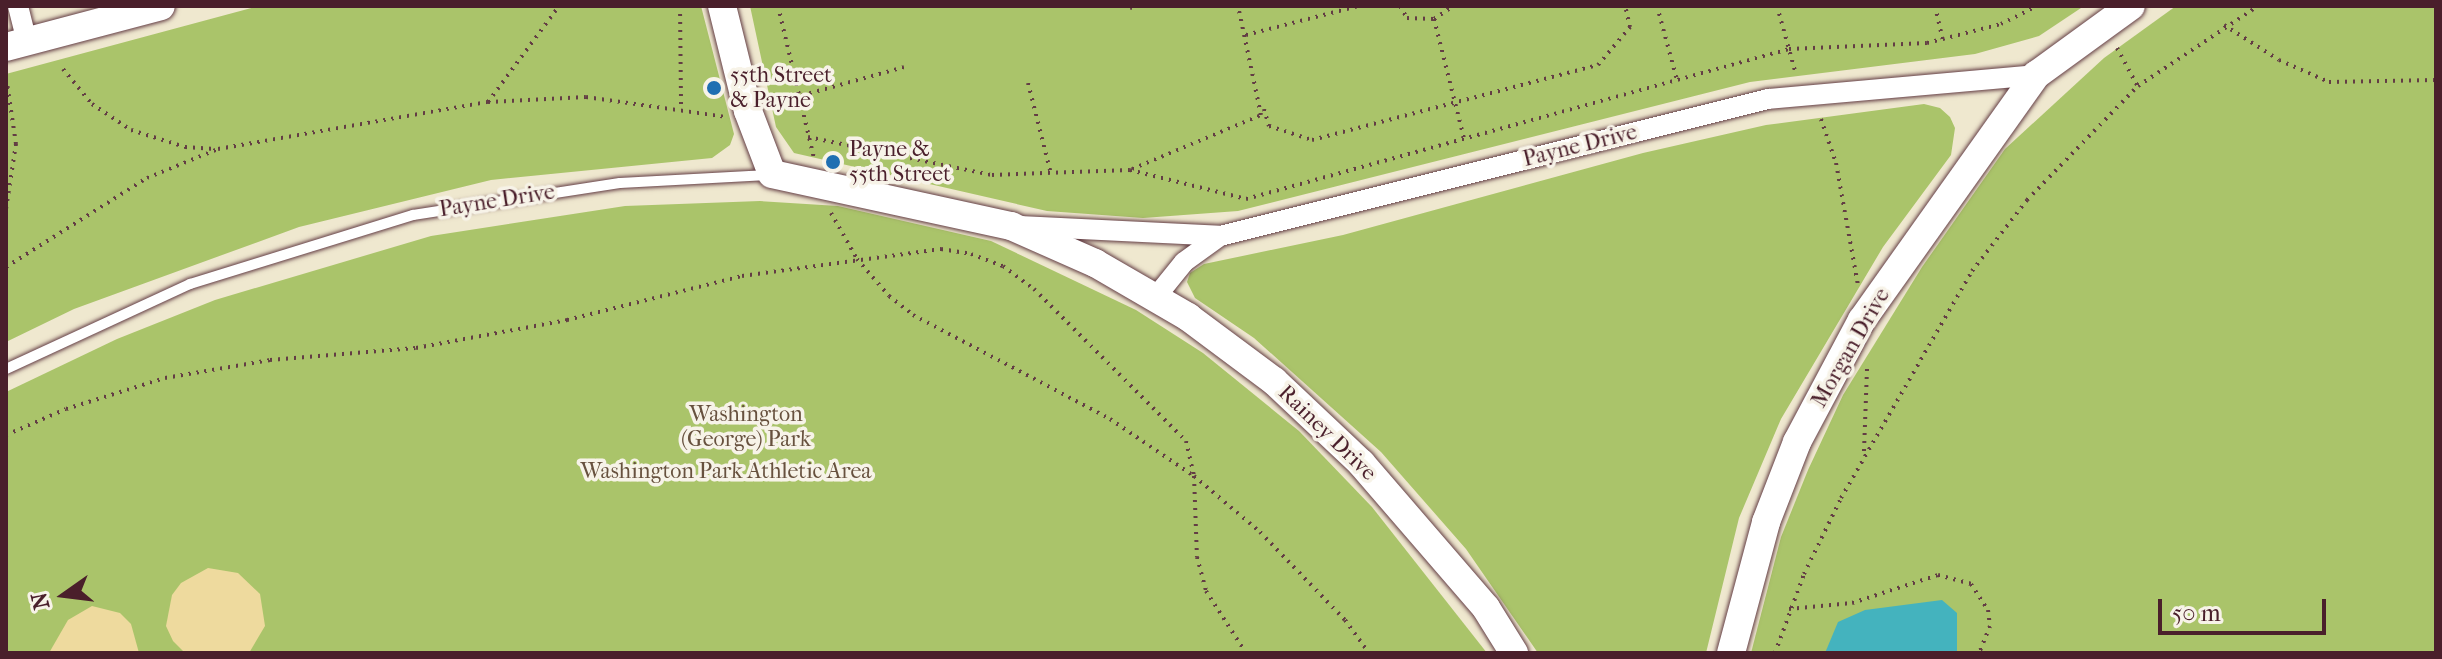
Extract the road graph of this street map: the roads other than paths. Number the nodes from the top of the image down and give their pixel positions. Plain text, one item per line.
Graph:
1 (18, 6) edge
2 (161, 6) edge
3 (722, 6) edge
4 (2131, 6) edge
5 (17, 44) edge
6 (2036, 75) junction
7 (772, 174) junction
8 (1011, 226) junction
9 (1220, 236) junction
10 (1095, 263) joint
11 (1155, 298) junction
12 (6, 369) edge
13 (1514, 653) edge
14 (1731, 653) edge

1 - 5 street
2 - 5 street
3 - 7 street
4 - 6 street
6 - 9 street, Payne Drive
6 - 14 street, Morgan Drive
7 - 8 street, Payne Drive
7 - 12 lane, Payne Drive
8 - 9 street, Payne Drive
8 - 10 street, Payne Drive
9 - 11 street
10 - 11 street, Rainey Drive
11 - 13 street, Rainey Drive

